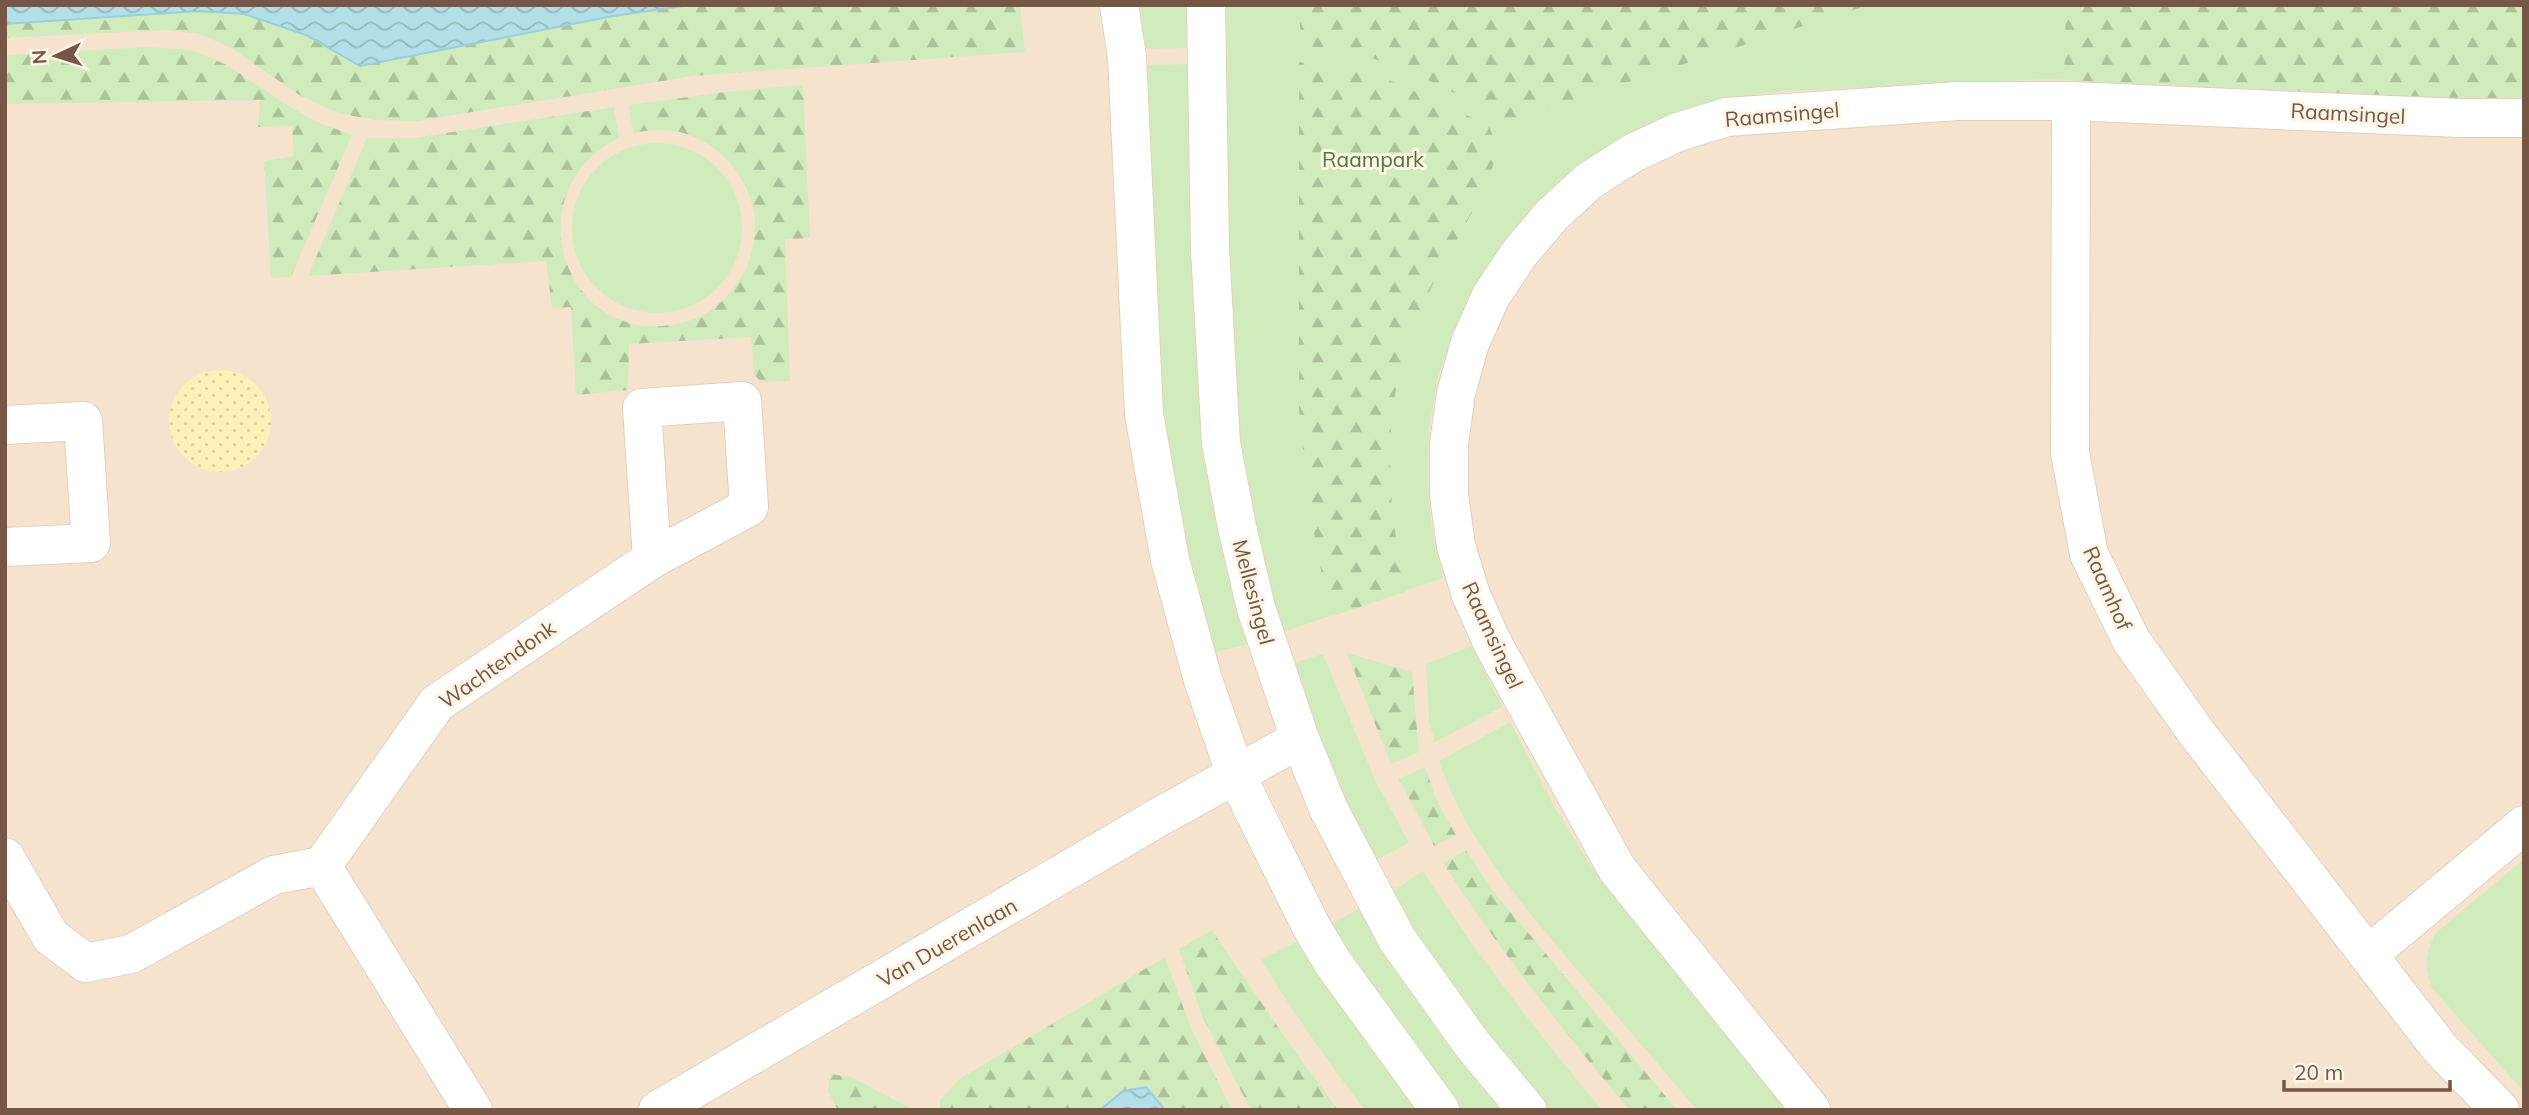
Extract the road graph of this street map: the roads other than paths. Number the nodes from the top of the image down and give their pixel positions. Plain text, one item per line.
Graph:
1 (1119, 5) edge
2 (1206, 5) edge
3 (2071, 101) junction
4 (2524, 118) edge
5 (5, 425) edge
6 (5, 547) edge
7 (652, 559) dead end
8 (1300, 739) junction
9 (1236, 775) junction
10 (2524, 825) edge
11 (5, 857) edge
12 (322, 866) junction
13 (2368, 955) junction
14 (473, 1110) edge
15 (658, 1110) edge
16 (1440, 1110) edge
17 (1527, 1110) edge
18 (1811, 1110) edge
19 (2500, 1110) edge

1 - 9 street
2 - 8 street, Mellesingel
3 - 4 street, Raamsingel
3 - 13 street, Raamhof
3 - 18 street, Raamsingel
5 - 6 street
7 - 12 street, Wachtendonk
8 - 9 street, Van Duerenlaan
8 - 17 street, Mellesingel
9 - 15 street, Van Duerenlaan
9 - 16 street
10 - 13 street
11 - 12 street
12 - 14 street
13 - 19 street, Raamhof

